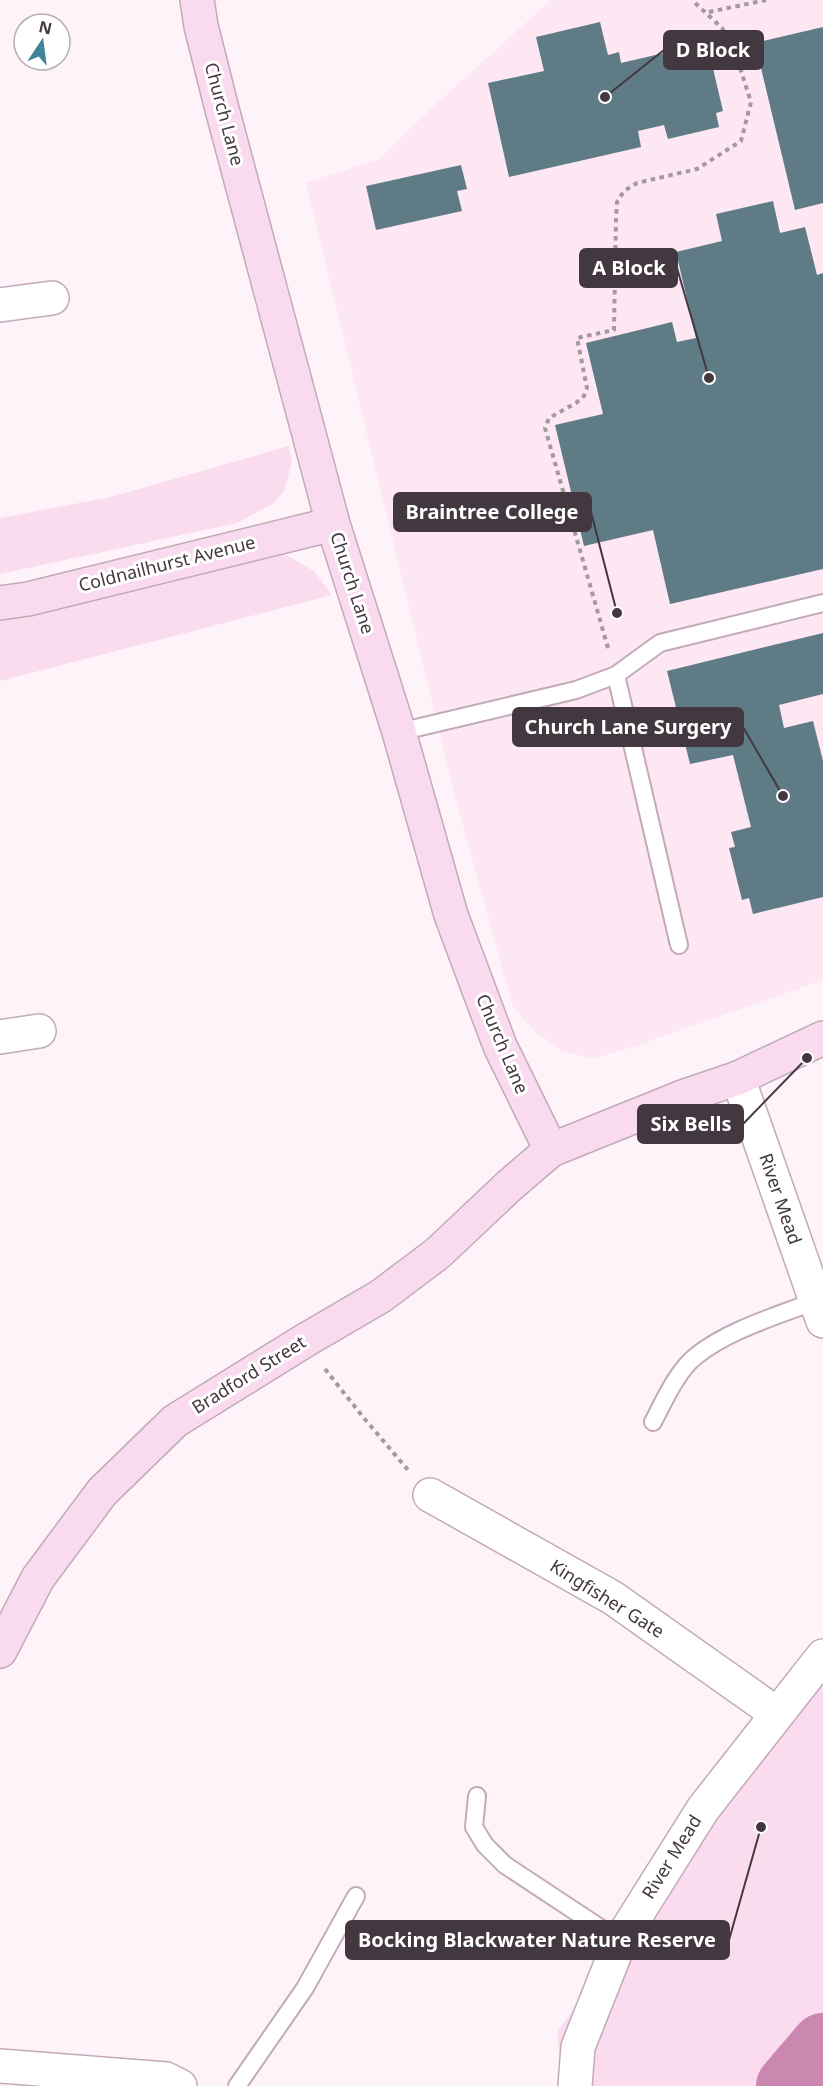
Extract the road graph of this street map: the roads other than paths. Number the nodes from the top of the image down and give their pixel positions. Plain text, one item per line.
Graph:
1 (197, 0) edge
2 (52, 298) dead end
3 (0, 305) edge
4 (333, 524) junction
5 (0, 603) edge
6 (823, 603) edge
7 (616, 675) junction
8 (399, 732) junction
9 (679, 945) dead end
10 (39, 1031) dead end
11 (0, 1037) edge
12 (823, 1038) edge
13 (738, 1078) junction
14 (551, 1150) junction
15 (819, 1311) edge
16 (653, 1422) dead end
17 (430, 1495) road end
18 (0, 1651) edge
19 (823, 1656) edge
20 (777, 1714) junction
21 (477, 1796) dead end
22 (356, 1896) dead end
23 (620, 1941) junction
24 (0, 2066) edge
25 (180, 2086) edge
26 (237, 2086) edge
27 (575, 2086) edge

1 - 4 main road, Church Lane
2 - 3 street
4 - 5 main road, Coldnailhurst Avenue
4 - 8 main road, Church Lane
6 - 7 lane
7 - 8 lane
7 - 9 lane
8 - 14 main road, Church Lane
10 - 11 street
12 - 13 main road, Bradford Street
13 - 14 main road, Bradford Street
13 - 15 street, River Mead
14 - 18 main road, Bradford Street
15 - 16 lane
17 - 20 street, Kingfisher Gate
19 - 20 street, River Mead
20 - 23 street, River Mead
21 - 23 lane
22 - 26 lane
23 - 27 street, River Mead
24 - 25 street

